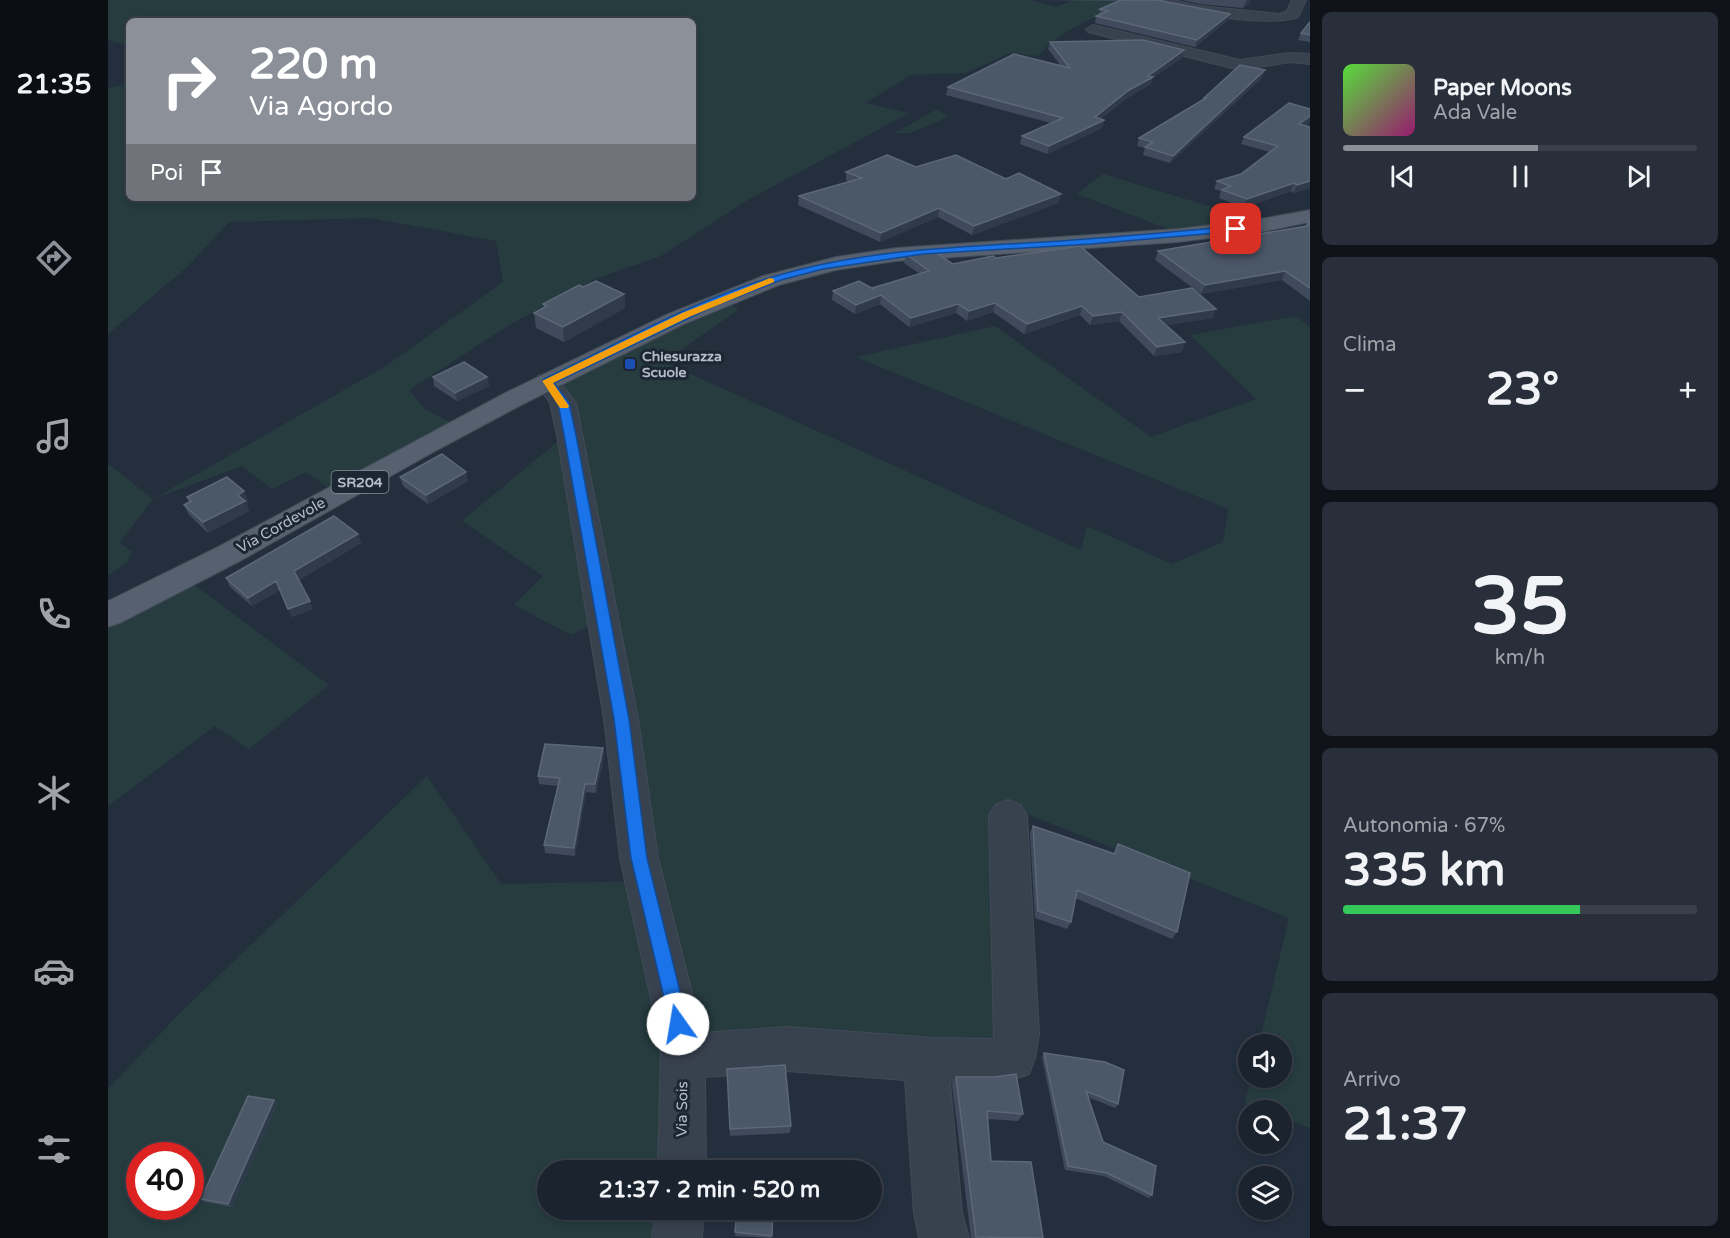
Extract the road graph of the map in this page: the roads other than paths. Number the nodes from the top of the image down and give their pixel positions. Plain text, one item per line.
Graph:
1 (1153, 0) edge
2 (1299, 0) edge
3 (1093, 29) dead end
4 (1310, 59) edge
5 (1310, 216) edge
6 (547, 381) junction
7 (108, 615) edge
8 (1008, 816) dead end
9 (683, 1056) junction
10 (926, 1059) junction
11 (682, 1160) edge
12 (679, 1220) edge
13 (677, 1238) edge
14 (944, 1238) edge

1 - 2 street
3 - 4 street
5 - 6 main road, SR204
6 - 7 main road, Via Cordevole / SR204
6 - 9 street, Via Sois
8 - 10 street
9 - 10 street
9 - 11 street, Via Sois
10 - 14 street
12 - 13 street

